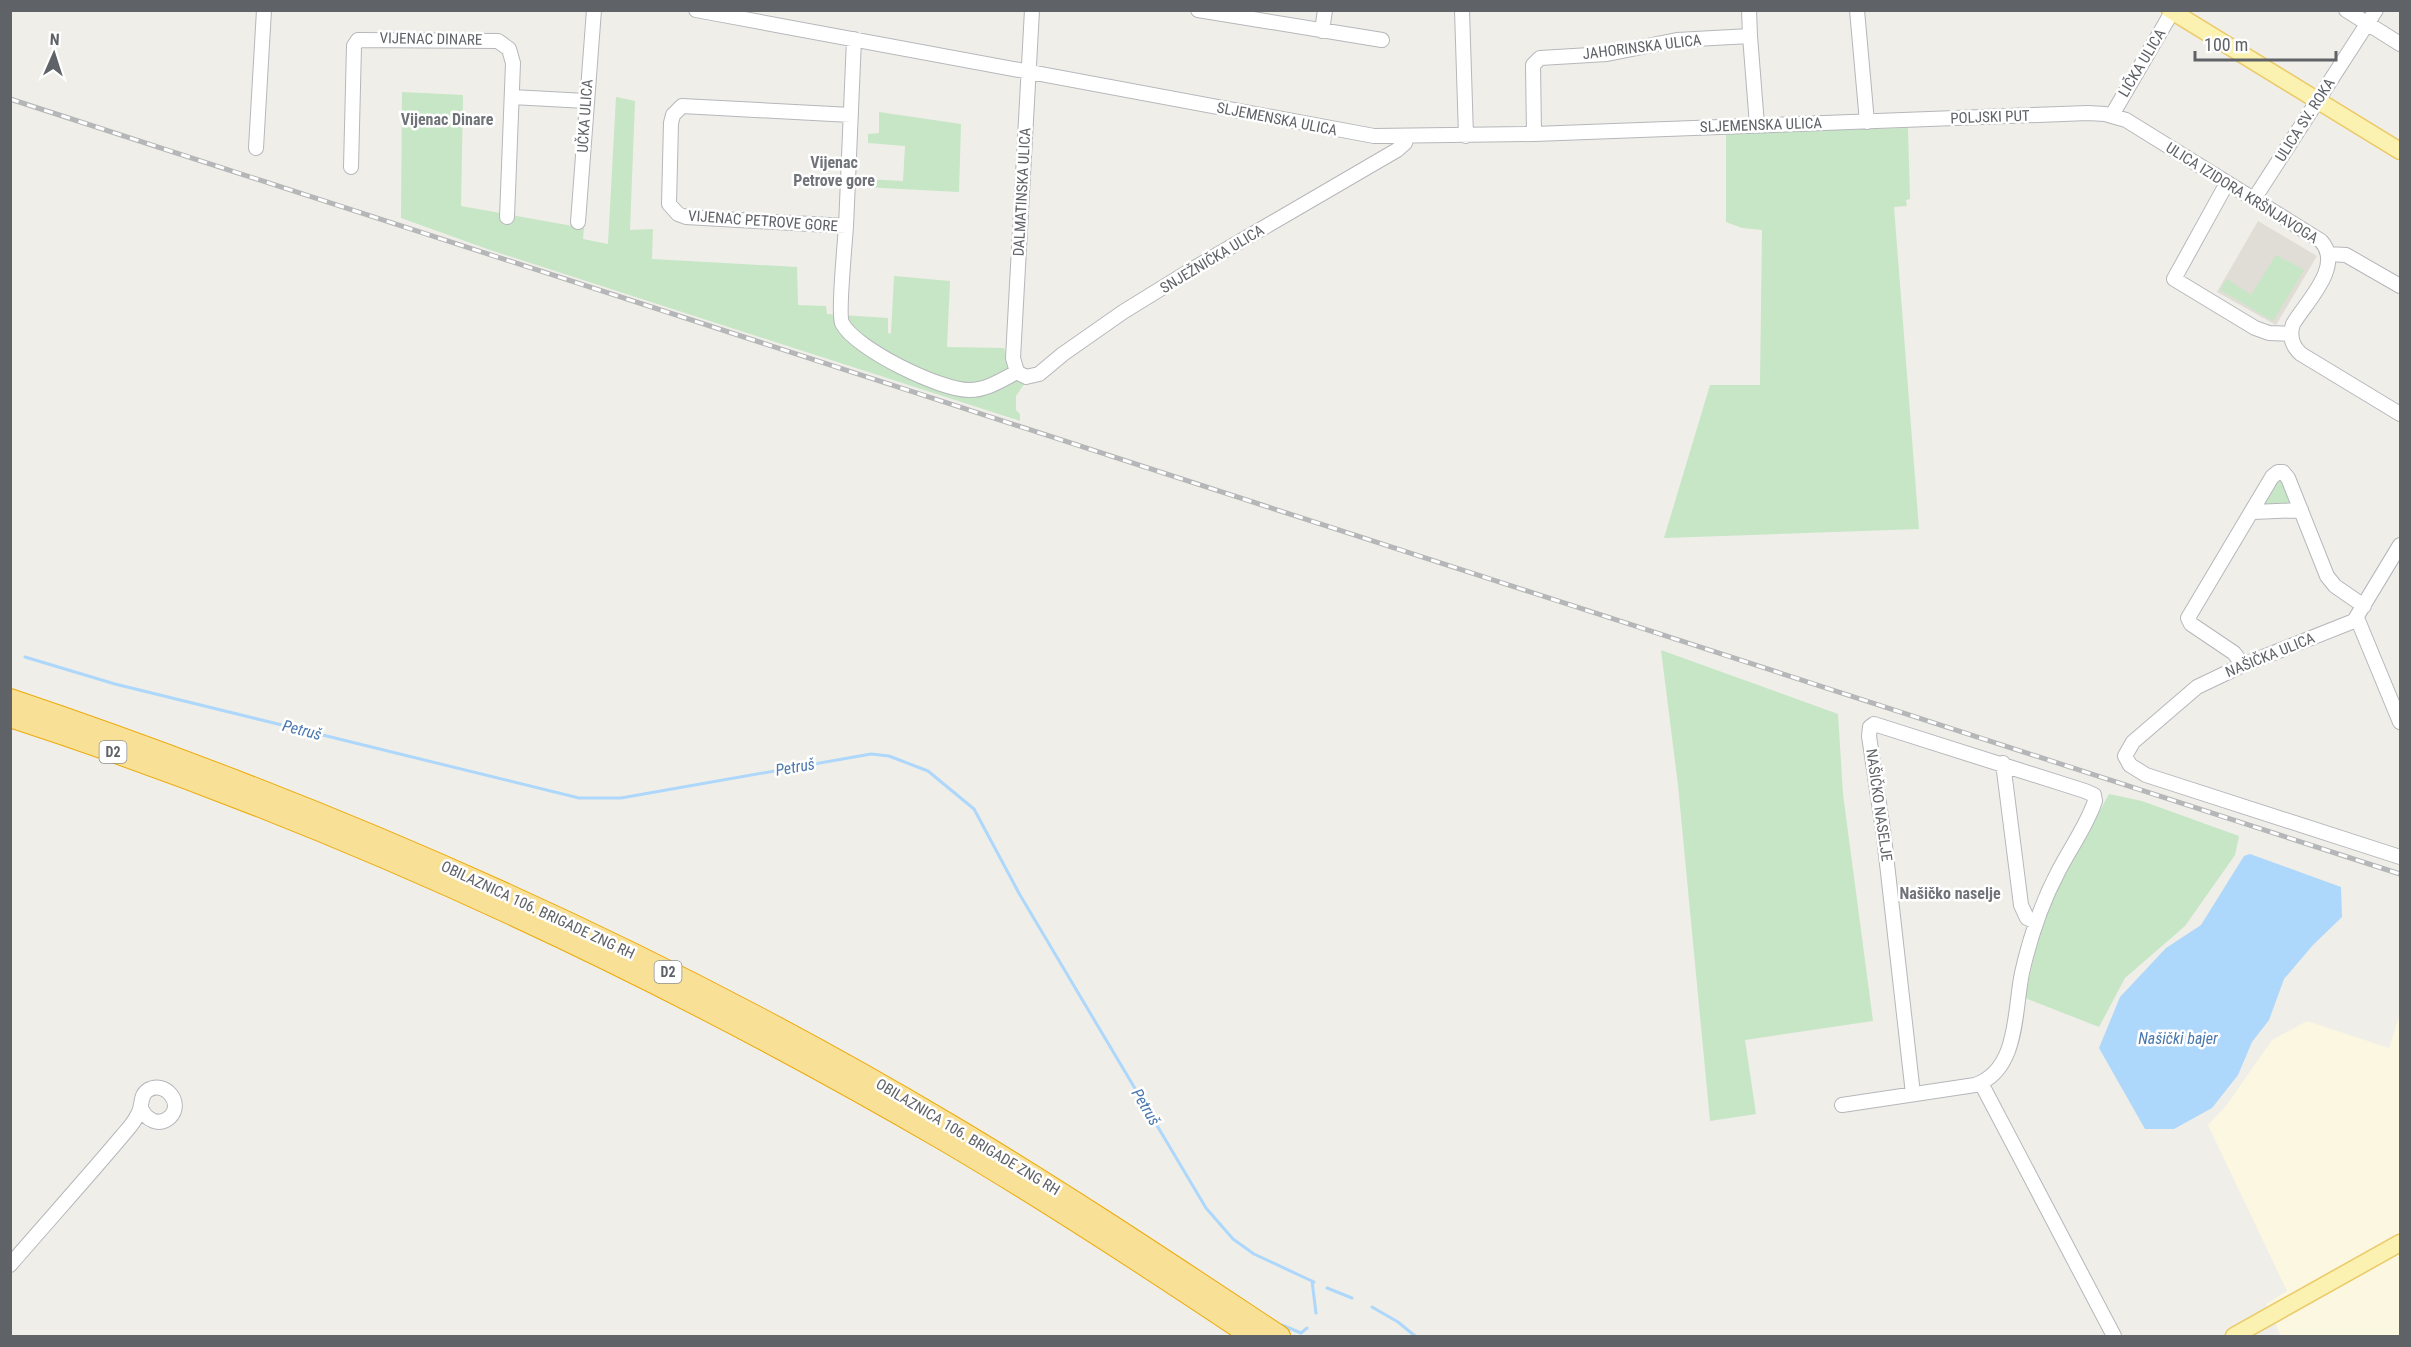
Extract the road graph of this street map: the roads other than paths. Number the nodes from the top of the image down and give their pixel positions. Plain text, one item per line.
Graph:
1 (264, 10) edge
2 (594, 10) edge
3 (696, 10) edge
4 (1032, 10) edge
5 (1198, 10) edge
6 (1325, 10) edge
7 (1462, 10) edge
8 (1749, 10) edge
9 (1857, 10) edge
10 (2346, 10) edge
11 (2376, 10) edge
12 (2171, 11) edge
13 (2367, 23) junction
14 (1322, 31) junction
15 (1750, 36) junction
16 (854, 39) junction
17 (1382, 40) dead end
18 (2400, 44) edge
19 (1028, 71) junction
20 (512, 97) junction
21 (2318, 100) junction
22 (586, 101) junction
23 (851, 115) junction
24 (2112, 115) junction
25 (1867, 122) junction
26 (1757, 125) junction
27 (1534, 134) junction
28 (1407, 136) junction
29 (1466, 136) junction
30 (256, 148) dead end
31 (2400, 151) edge
32 (351, 167) dead end
33 (2227, 183) junction
34 (2254, 199) junction
35 (507, 217) dead end
36 (578, 222) dead end
37 (846, 226) junction
38 (2328, 254) junction
39 (2400, 286) edge
40 (2291, 334) junction
41 (1017, 372) junction
42 (2400, 414) edge
43 (2301, 510) junction
44 (2253, 512) junction
45 (2400, 545) edge
46 (2361, 612) junction
47 (2243, 665) junction
48 (10, 699) edge
49 (10, 717) edge
50 (2400, 722) edge
51 (2003, 763) junction
52 (2400, 857) edge
53 (2036, 922) junction
54 (1981, 1083) junction
55 (1913, 1094) junction
56 (1842, 1106) dead end
57 (141, 1108) junction
58 (152, 1121) junction
59 (116, 1144) junction
60 (2400, 1243) edge
61 (10, 1265) edge
62 (1251, 1336) edge
63 (1280, 1336) edge
64 (2114, 1336) edge
65 (2234, 1336) edge

1 - 30 street
2 - 22 street, UČKA ULICA
3 - 16 street, SLJEMENSKA ULICA
4 - 19 street, DALMATINSKA ULICA
5 - 14 street
6 - 14 street
7 - 29 street
8 - 15 street
9 - 25 street
10 - 13 street
11 - 13 street, ULICA SV. ROKA
12 - 21 main road
12 - 24 street, LIČKA ULICA
13 - 18 street
13 - 21 street, ULICA SV. ROKA
14 - 17 street
15 - 26 street
15 - 27 street, JAHORINSKA ULICA
16 - 19 street, SLJEMENSKA ULICA
16 - 23 street, VIJENAC PETROVE GORE
19 - 28 street, SLJEMENSKA ULICA
19 - 41 street, DALMATINSKA ULICA
20 - 22 street
20 - 32 street, VIJENAC DINARE
20 - 35 street, VIJENAC DINARE
21 - 31 main road
21 - 34 street, ULICA SV. ROKA
22 - 36 street, UČKA ULICA
23 - 37 street, VIJENAC PETROVE GORE
23 - 37 street, VIJENAC PETROVE GORE
24 - 25 street, POLJSKI PUT
24 - 33 street, ULICA IZIDORA KRŠNJAVOGA
25 - 26 street, SLJEMENSKA ULICA
26 - 27 street, SLJEMENSKA ULICA
27 - 29 street, SLJEMENSKA ULICA
28 - 29 street, SLJEMENSKA ULICA
28 - 41 street, SNJEŽNIČKA ULICA
33 - 34 street, ULICA IZIDORA KRŠNJAVOGA
33 - 40 street
34 - 38 street, ULICA IZIDORA KRŠNJAVOGA
37 - 41 street, VIJENAC PETROVE GORE
38 - 39 street, ULICA IZIDORA KRŠNJAVOGA
38 - 40 street
40 - 42 street
43 - 44 street
43 - 44 street
43 - 46 street
44 - 47 street
45 - 46 street
46 - 47 street, NAŠIČKA ULICA
46 - 50 street
47 - 52 street, NAŠIČKA ULICA
48 - 63 highway, OBILAZNICA 106. BRIGADE ZNG RH / D2
49 - 62 highway, OBILAZNICA 106. BRIGADE ZNG RH / D2
51 - 53 street
51 - 53 street, NAŠIČKO NASELJE
51 - 55 street, NAŠIČKO NASELJE
53 - 54 street, NAŠIČKO NASELJE
54 - 55 street
54 - 64 street
55 - 56 street
57 - 58 street
57 - 58 street
57 - 59 street
58 - 59 street
59 - 61 street
60 - 65 main road

